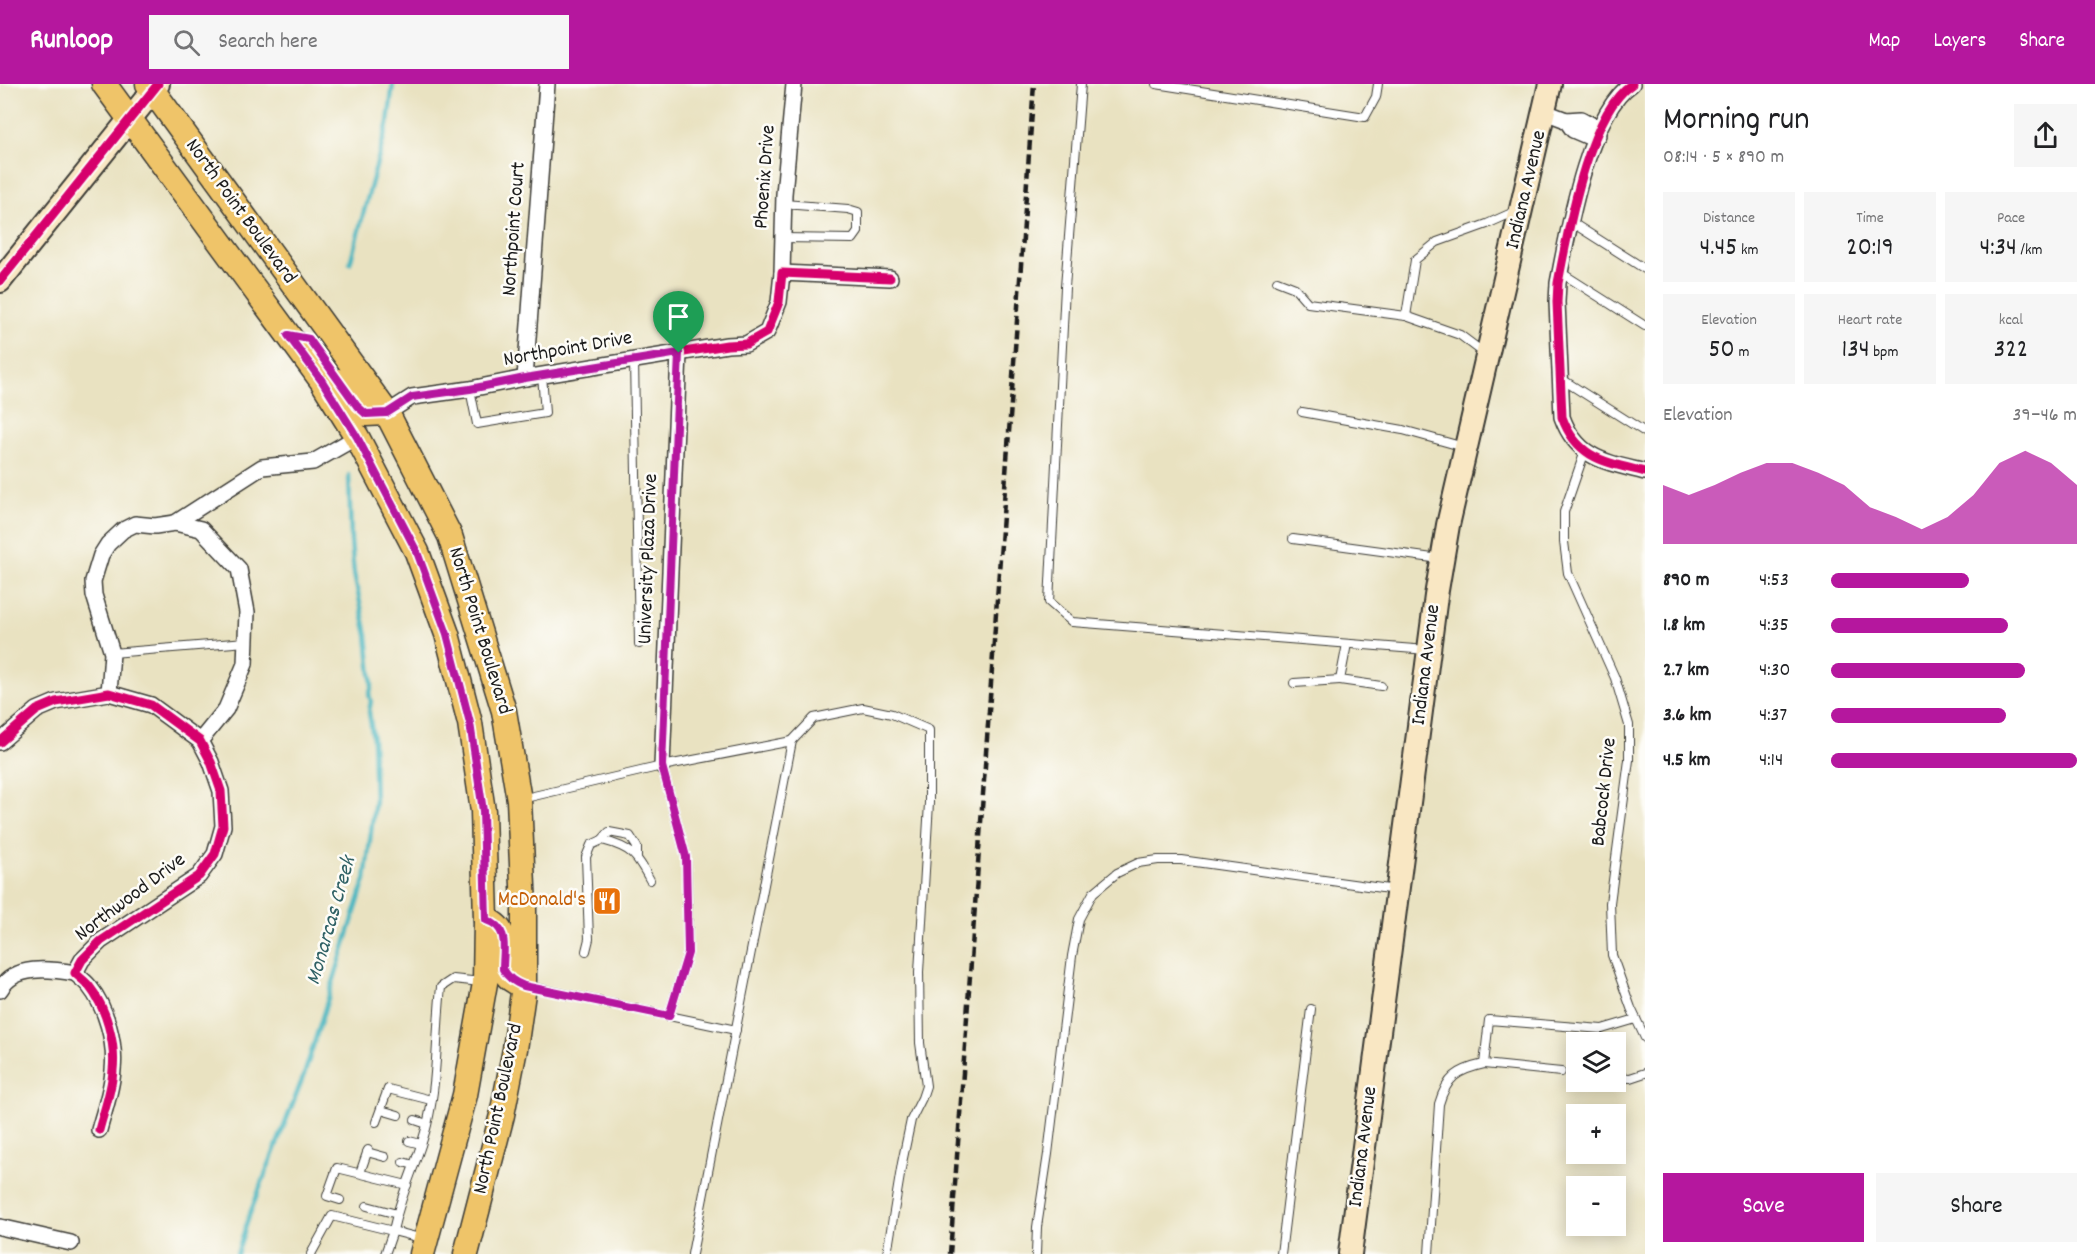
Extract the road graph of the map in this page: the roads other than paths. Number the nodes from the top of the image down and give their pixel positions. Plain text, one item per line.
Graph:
1 (104, 84) edge
2 (547, 84) edge
3 (794, 84) edge
4 (1082, 84) edge
5 (1156, 84) edge
6 (1378, 84) edge
7 (1550, 84) edge
8 (1632, 84) edge
9 (153, 86) edge
10 (1555, 116) junction
11 (130, 118) junction
12 (1595, 134) junction
13 (784, 204) junction
14 (1522, 207) junction
15 (1571, 222) junction
16 (783, 238) junction
17 (1645, 269) edge
18 (1560, 272) junction
19 (782, 273) junction
20 (890, 278) dead end
21 (0, 281) edge
22 (1277, 281) dead end
23 (1406, 316) junction
24 (1645, 326) edge
25 (288, 335) junction
26 (679, 353) junction
27 (1487, 356) junction
28 (634, 360) junction
29 (542, 375) junction
30 (525, 378) junction
31 (1560, 378) junction
32 (470, 389) junction
33 (1302, 412) dead end
34 (387, 413) junction
35 (1645, 432) edge
36 (357, 437) junction
37 (1466, 447) junction
38 (1585, 451) junction
39 (1645, 471) edge
40 (175, 523) junction
41 (1293, 539) dead end
42 (457, 554) junction
43 (1442, 559) junction
44 (246, 642) junction
45 (639, 644) dead end
46 (1347, 644) junction
47 (1428, 650) junction
48 (112, 652) junction
49 (1340, 680) junction
50 (1294, 683) dead end
51 (1381, 686) dead end
52 (109, 693) junction
53 (200, 741) junction
54 (792, 741) junction
55 (0, 742) edge
56 (662, 766) junction
57 (519, 800) junction
58 (602, 840) junction
59 (637, 856) junction
60 (650, 880) dead end
61 (1397, 890) junction
62 (486, 920) junction
63 (586, 951) dead end
64 (75, 973) junction
65 (485, 983) junction
66 (524, 986) junction
67 (0, 990) edge
68 (1311, 1010) dead end
69 (669, 1016) junction
70 (1636, 1019) junction
71 (736, 1030) junction
72 (1645, 1038) edge
73 (515, 1049) junction
74 (1484, 1064) junction
75 (1561, 1072) dead end
76 (1645, 1074) edge
77 (1626, 1078) edge
78 (431, 1100) junction
79 (381, 1110) junction
80 (398, 1115) dead end
81 (415, 1120) dead end
82 (376, 1122) dead end
83 (427, 1124) junction
84 (99, 1130) dead end
85 (409, 1141) dead end
86 (421, 1144) junction
87 (385, 1157) dead end
88 (403, 1162) dead end
89 (414, 1165) junction
90 (360, 1173) junction
91 (407, 1185) junction
92 (340, 1200) dead end
93 (367, 1206) dead end
94 (397, 1214) junction
95 (0, 1227) edge
96 (393, 1231) junction
97 (71, 1243) dead end
98 (424, 1247) edge
99 (311, 1254) edge
100 (385, 1254) edge
101 (466, 1254) edge
102 (692, 1254) edge
103 (887, 1254) edge
104 (1036, 1254) edge
105 (1281, 1254) edge
106 (1350, 1254) edge
107 (1429, 1254) edge

1 - 11 main road, North Point Boulevard
2 - 30 street, Northpoint Court
3 - 13 street, Phoenix Drive
4 - 46 lane
5 - 6 lane
7 - 10 main road, Indiana Avenue
8 - 12 street
9 - 11 main road
9 - 34 main road, North Point Boulevard
10 - 12 street
10 - 14 main road, Indiana Avenue
11 - 21 main road
11 - 25 main road, North Point Boulevard
12 - 15 street
13 - 16 street, Phoenix Drive
13 - 16 lane
14 - 23 lane
14 - 27 main road, Indiana Avenue
15 - 17 lane
15 - 18 street
16 - 19 street, Phoenix Drive
18 - 24 lane
18 - 31 street
19 - 20 street
19 - 26 street, Northpoint Drive
22 - 23 lane
23 - 27 lane
25 - 34 main road
25 - 36 main road, North Point Boulevard
26 - 28 street, Northpoint Drive
26 - 56 street, University Plaza Drive
27 - 37 main road, Indiana Avenue
28 - 29 street, Northpoint Drive
28 - 45 lane
29 - 30 street, Northpoint Drive
29 - 32 lane
30 - 32 street, Northpoint Drive
31 - 35 lane
31 - 38 street
32 - 34 street, Northpoint Drive
33 - 37 lane
34 - 42 main road, North Point Boulevard
36 - 40 street
36 - 42 main road
36 - 62 main road, North Point Boulevard
37 - 43 main road, Indiana Avenue
38 - 39 street
38 - 70 lane, Babcock Drive
40 - 44 street
40 - 48 street
41 - 43 lane
42 - 57 main road, North Point Boulevard
43 - 47 main road, Indiana Avenue
44 - 48 lane
44 - 53 street
46 - 47 lane
46 - 49 lane
47 - 61 main road, Indiana Avenue
48 - 52 street
49 - 50 lane
49 - 51 lane
52 - 53 street, Northwood Drive
52 - 55 street, Northwood Drive
53 - 64 street, Northwood Drive
54 - 56 lane
54 - 71 lane
54 - 103 lane
56 - 57 lane
56 - 69 lane
57 - 66 main road, North Point Boulevard
58 - 59 lane
58 - 59 lane
58 - 63 lane
59 - 60 lane
61 - 104 lane
61 - 106 main road, Indiana Avenue
62 - 65 main road, North Point Boulevard
62 - 66 main road
64 - 67 street
64 - 84 street, Northwood Drive
65 - 73 main road
65 - 78 lane
65 - 98 main road, North Point Boulevard
66 - 69 lane
66 - 73 main road, North Point Boulevard
68 - 105 lane
69 - 71 lane
70 - 72 lane, Babcock Drive
70 - 74 lane
71 - 102 lane
73 - 101 main road, North Point Boulevard
74 - 75 lane
74 - 107 lane
76 - 77 lane
78 - 79 lane
78 - 83 lane
79 - 80 lane
79 - 82 lane
81 - 83 lane
83 - 86 lane
85 - 86 lane
86 - 89 lane
87 - 90 lane
88 - 89 lane
89 - 91 lane
90 - 91 lane
90 - 92 lane
91 - 94 lane
93 - 94 lane
94 - 96 lane
95 - 97 street
96 - 98 lane
96 - 99 lane
96 - 100 lane

